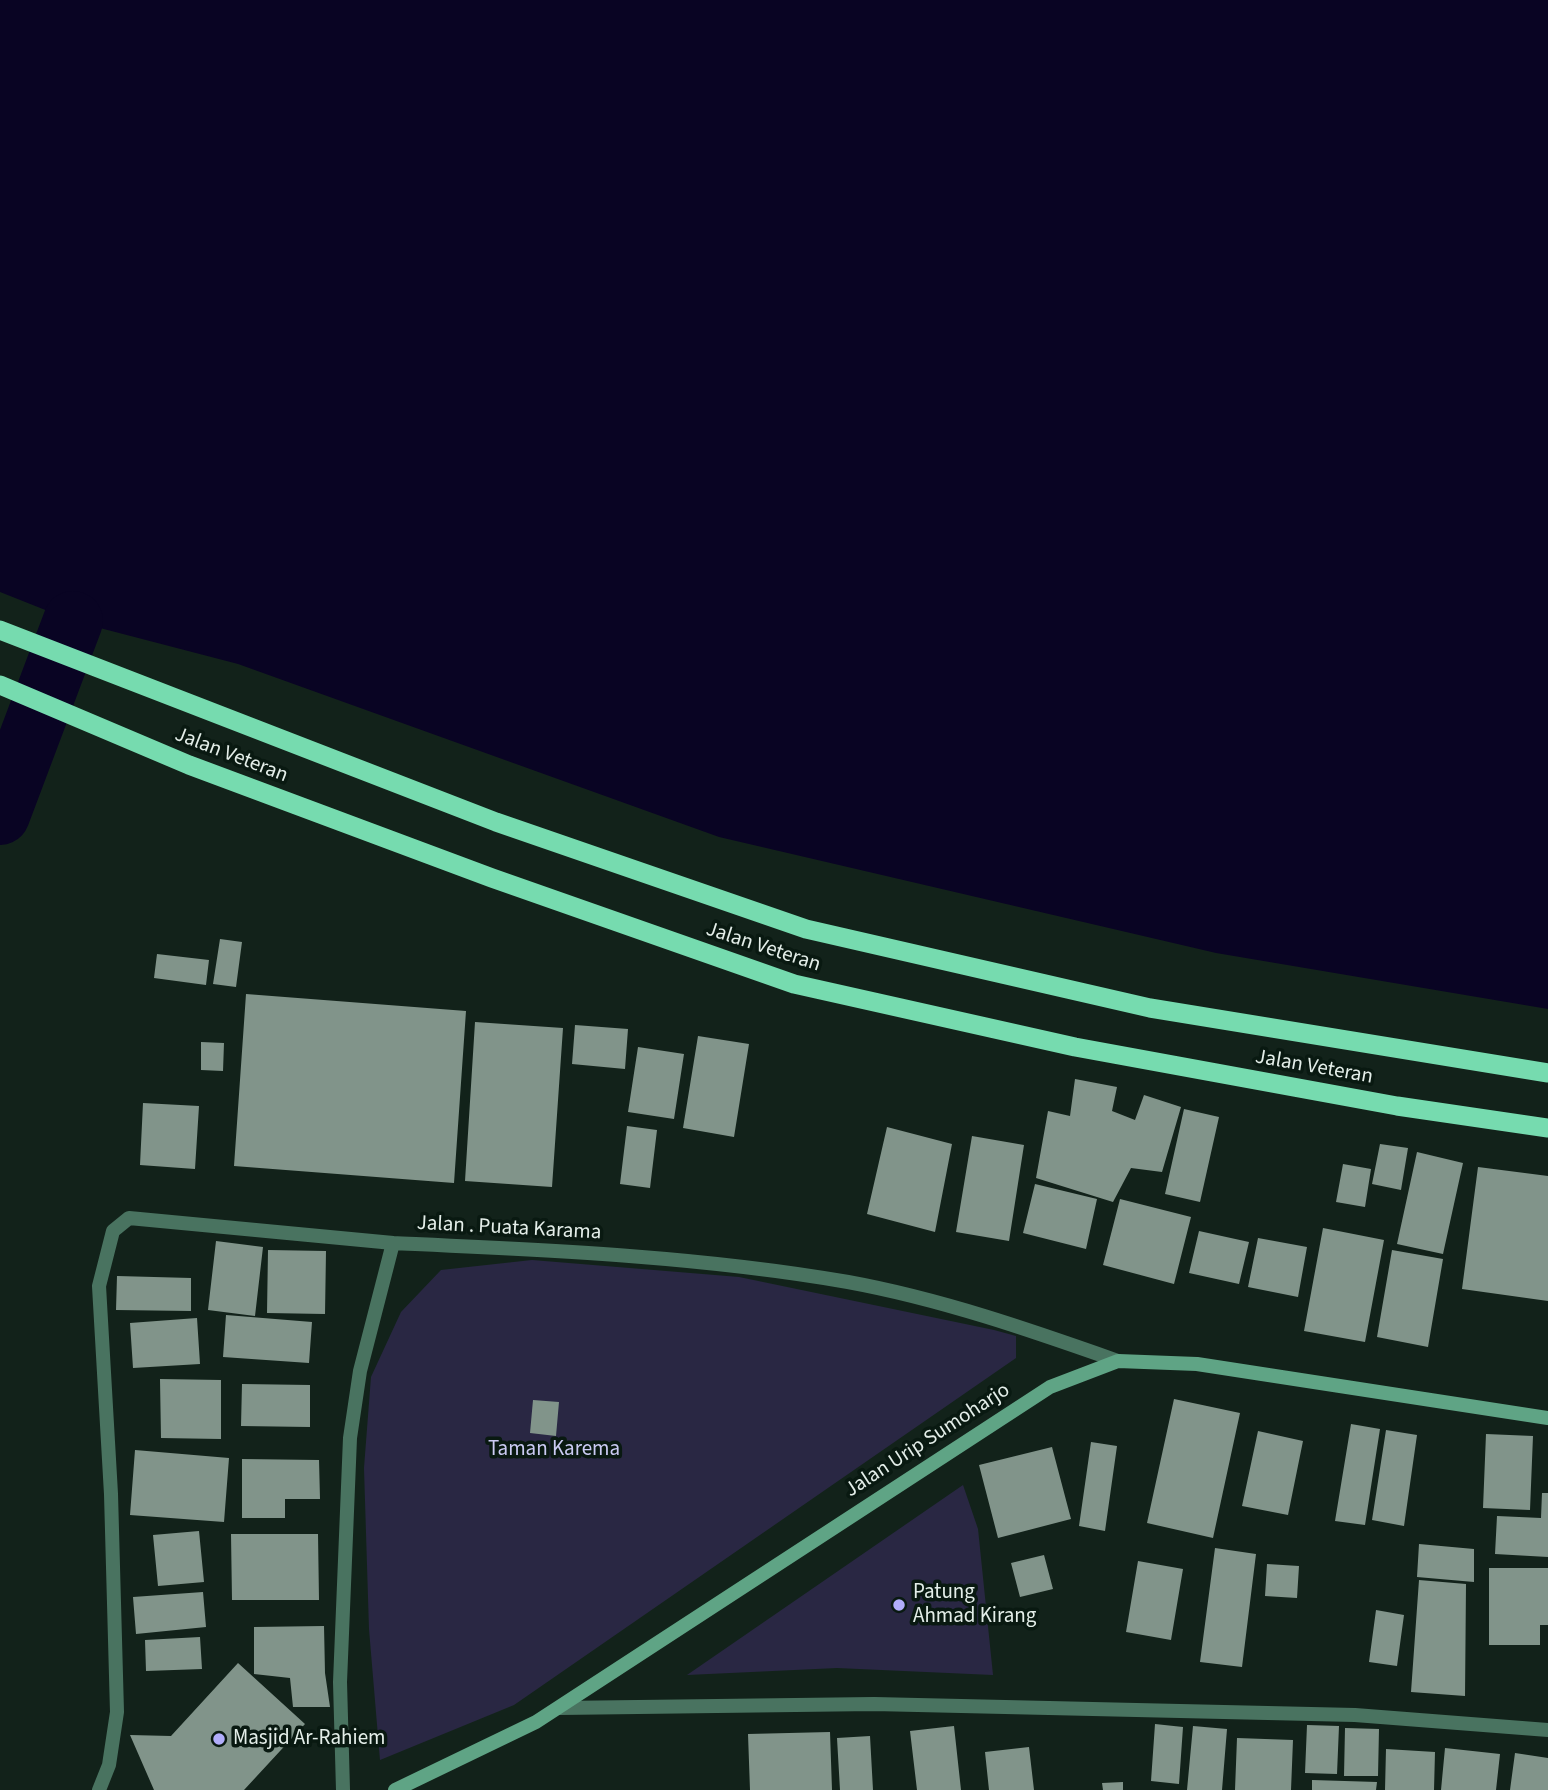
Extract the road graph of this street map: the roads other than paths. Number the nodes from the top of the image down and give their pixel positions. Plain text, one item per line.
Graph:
1 (0, 630) edge
2 (0, 685) edge
3 (1548, 1073) edge
4 (1548, 1128) edge
5 (393, 1243) junction
6 (1118, 1361) junction
7 (1548, 1418) edge
8 (559, 1707) junction
9 (1548, 1730) edge
10 (99, 1790) edge
11 (343, 1790) edge
12 (395, 1790) edge

1 - 3 highway, Jalan Veteran
2 - 4 highway, Jalan Veteran
5 - 6 street, Jalan . Puata Karama
5 - 10 street
5 - 11 street, Jalan . Puata Karama
6 - 7 main road, Jalan Urip Sumoharjo
6 - 8 main road, Jalan Urip Sumoharjo
8 - 9 street
8 - 12 main road, Jalan Urip Sumoharjo

